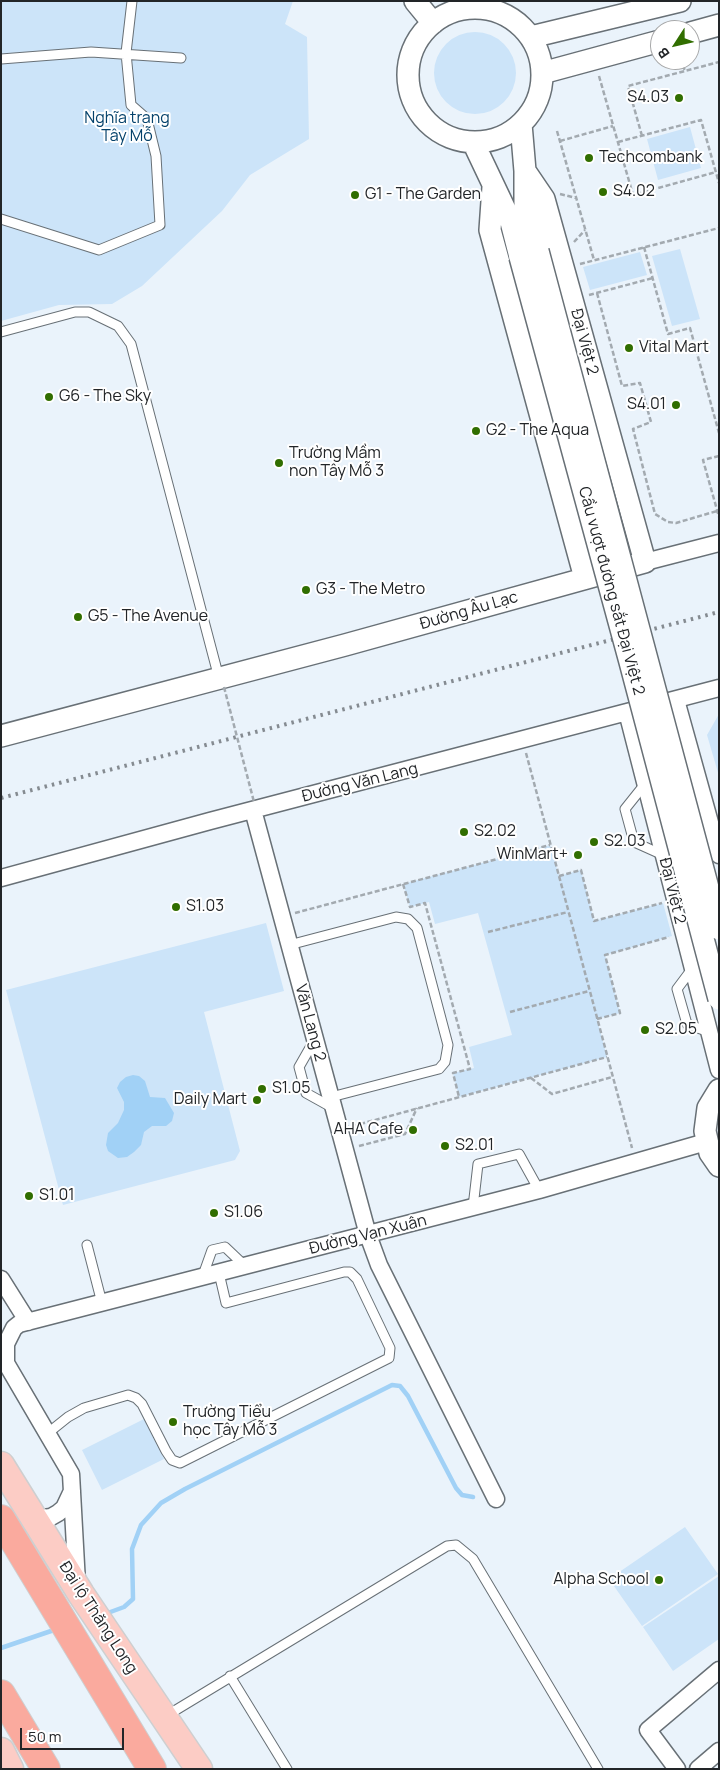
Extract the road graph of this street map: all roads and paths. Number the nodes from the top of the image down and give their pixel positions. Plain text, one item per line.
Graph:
1 (132, 1) edge
2 (415, 1) edge
3 (680, 1) edge
4 (433, 22) junction
5 (719, 25) edge
6 (700, 30) edge
7 (530, 37) junction
8 (650, 44) edge
9 (126, 54) junction
10 (181, 58) dead end
11 (1, 59) edge
12 (719, 62) edge
13 (686, 71) joint
14 (542, 73) junction
15 (599, 74) dead end
16 (521, 124) junction
17 (613, 126) junction
18 (558, 131) dead end
19 (642, 136) junction
20 (560, 141) junction
21 (473, 142) junction
22 (618, 142) junction
23 (525, 171) junction
24 (716, 172) junction
25 (719, 183) edge
26 (493, 187) junction
27 (560, 194) dead end
28 (576, 198) junction
29 (1, 219) edge
30 (719, 228) edge
31 (585, 230) junction
32 (574, 243) dead end
33 (644, 247) junction
34 (529, 254) junction
35 (594, 260) junction
36 (579, 264) dead end
37 (653, 278) junction
38 (597, 293) junction
39 (588, 296) dead end
40 (1, 332) edge
41 (616, 385) dead end
42 (622, 386) junction
43 (633, 429) junction
44 (629, 433) dead end
45 (719, 433) edge
46 (719, 456) edge
47 (717, 511) junction
48 (719, 518) edge
49 (719, 543) edge
50 (645, 562) junction
51 (585, 578) junction
52 (222, 682) junction
53 (719, 688) edge
54 (676, 700) junction
55 (627, 712) junction
56 (1, 736) edge
57 (526, 753) dead end
58 (645, 784) junction
59 (253, 806) junction
60 (550, 845) junction
61 (663, 855) junction
62 (719, 855) edge
63 (559, 876) junction
64 (1, 878) edge
65 (663, 903) dead end
66 (568, 912) junction
67 (294, 914) dead end
68 (719, 929) edge
69 (488, 932) dead end
70 (672, 936) dead end
71 (289, 945) junction
72 (590, 991) junction
73 (719, 999) edge
74 (510, 1012) dead end
75 (597, 1019) junction
76 (315, 1039) junction
77 (607, 1057) junction
78 (719, 1070) edge
79 (612, 1077) junction
80 (531, 1078) junction
81 (719, 1090) edge
82 (332, 1103) junction
83 (417, 1108) junction
84 (351, 1126) dead end
85 (706, 1142) junction
86 (357, 1147) dead end
87 (632, 1149) dead end
88 (719, 1166) edge
89 (539, 1190) junction
90 (473, 1207) junction
91 (368, 1235) junction
92 (87, 1245) dead end
93 (246, 1266) junction
94 (220, 1273) junction
95 (202, 1278) junction
96 (1, 1279) edge
97 (102, 1303) junction
98 (28, 1322) junction
99 (48, 1433) junction
100 (1, 1465) edge
101 (73, 1489) junction
102 (496, 1499) dead end
103 (1, 1519) edge
104 (34, 1519) junction
105 (79, 1591) junction
106 (719, 1670) edge
107 (230, 1676) junction
108 (1, 1694) edge
109 (164, 1717) junction
110 (1, 1751) edge
111 (719, 1751) edge
112 (10, 1769) edge
113 (46, 1769) edge
114 (152, 1769) edge
115 (199, 1769) edge
116 (287, 1769) edge
117 (598, 1769) edge
118 (677, 1769) edge
119 (698, 1769) edge

1 - 9 lane
2 - 4 street
3 - 7 street
4 - 7 street
4 - 21 street
5 - 6 street
7 - 14 street
8 - 14 street
9 - 10 lane
9 - 11 lane
9 - 29 lane
12 - 13 path
13 - 19 path
14 - 16 street
15 - 17 path
16 - 21 street
16 - 23 street, Đại Việt 2
17 - 20 path
17 - 22 path
18 - 20 path
19 - 22 path
19 - 24 path
20 - 28 path
21 - 26 street
22 - 24 path
23 - 34 street, Cầu vượt đường sắt Đại Việt 2
23 - 50 street, Đại Việt 2
24 - 25 path
26 - 34 street, Cầu vượt đường sắt Đại Việt 2
26 - 51 street
27 - 28 path
28 - 31 path
30 - 33 path
31 - 32 path
31 - 35 path
33 - 35 path
33 - 37 path
34 - 68 street, Cầu vượt đường sắt Đại Việt 2, bridge
34 - 73 street, Cầu vượt đường sắt Đại Việt 2, bridge
35 - 36 path
37 - 38 path
37 - 45 path
38 - 39 path
38 - 42 path
40 - 52 lane
41 - 42 path
42 - 43 path
43 - 44 path
43 - 47 path
46 - 47 path
47 - 48 path
49 - 50 street, Đường Âu Lạc
50 - 51 street, Đường Âu Lạc
51 - 52 street, Đường Âu Lạc
52 - 56 street, Đường Âu Lạc
52 - 59 path, bridge
53 - 54 street, Đường Văn Lang
54 - 55 street, Đường Văn Lang
54 - 62 street
55 - 58 street, Đại Việt 2
55 - 59 street, Đường Văn Lang
57 - 60 path
58 - 61 street, Đại Việt 2
58 - 61 lane
59 - 64 street, Đường Văn Lang
59 - 71 street, Văn Lang 2
60 - 63 path
60 - 67 path
61 - 78 street, Đại Việt 2
63 - 65 path
63 - 66 path
66 - 69 path
66 - 72 path
70 - 75 path
71 - 76 street, Văn Lang 2
71 - 82 lane
72 - 74 path
72 - 75 path
75 - 77 path
76 - 82 street, Văn Lang 2
76 - 82 lane
77 - 79 path
77 - 80 path
79 - 80 path
79 - 87 path
80 - 83 path
81 - 85 street
82 - 91 street, Văn Lang 2
83 - 84 path
83 - 86 path
85 - 88 street
85 - 89 street, Đường Vạn Xuân
89 - 90 street, Đường Vạn Xuân
89 - 90 lane
90 - 91 street, Đường Vạn Xuân
91 - 93 street, Đường Vạn Xuân
91 - 102 street, Văn Lang 2
92 - 97 lane
93 - 94 street, Đường Vạn Xuân
93 - 95 lane
94 - 95 street, Đường Vạn Xuân
94 - 99 lane
95 - 97 street, Đường Vạn Xuân
96 - 98 street
97 - 98 street, Đường Vạn Xuân
98 - 99 street
99 - 101 street
100 - 104 main road, Đại lộ Thăng Long
101 - 104 street
101 - 105 street
103 - 114 highway
104 - 105 main road, Đại lộ Thăng Long
105 - 109 main road, Đại lộ Thăng Long
106 - 118 street
107 - 109 lane
107 - 116 lane
107 - 117 lane
108 - 113 highway
109 - 115 main road, Đại lộ Thăng Long
110 - 112 main road
111 - 119 street

